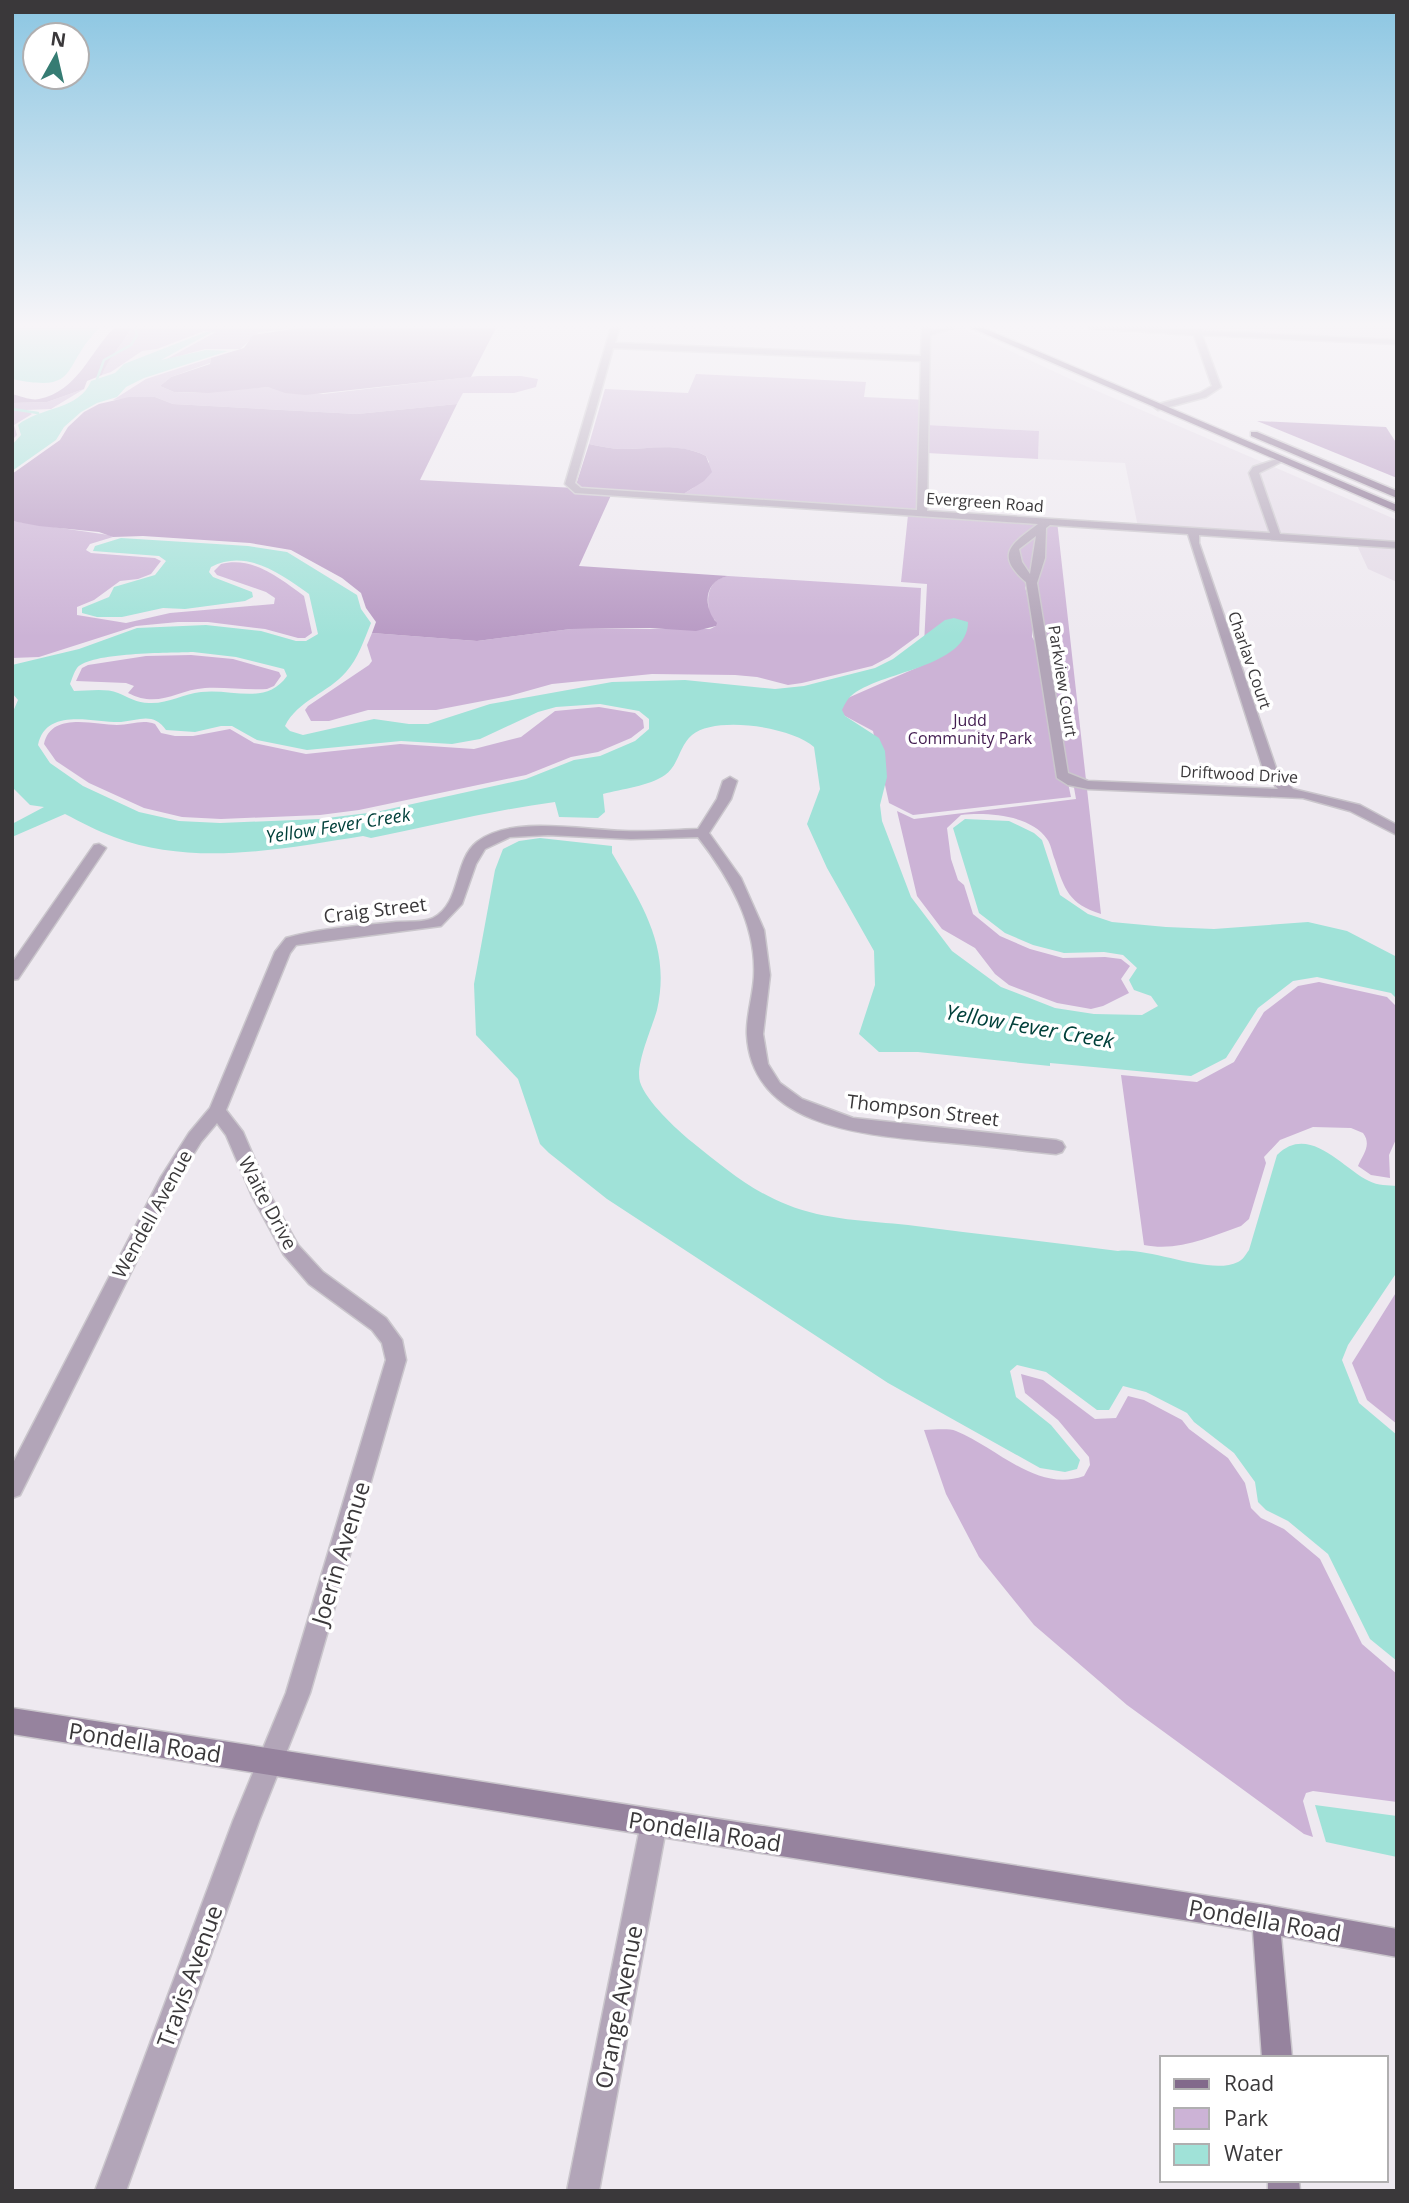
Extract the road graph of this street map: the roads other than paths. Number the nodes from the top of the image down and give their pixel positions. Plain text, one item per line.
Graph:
1 (585, 431) edge
2 (924, 431) edge
3 (1214, 431) edge
4 (1246, 431) edge
5 (1280, 459) junction
6 (1397, 495) edge
7 (1397, 509) edge
8 (922, 514) junction
9 (1045, 525) junction
10 (1193, 531) junction
11 (1276, 537) junction
12 (1397, 545) edge
13 (1031, 580) junction
14 (730, 781) dead end
15 (1073, 782) joint
16 (1288, 792) junction
17 (1397, 831) edge
18 (702, 833) junction
19 (99, 848) dead end
20 (291, 941) joint
21 (12, 975) edge
22 (217, 1111) junction
23 (1056, 1147) dead end
24 (392, 1340) joint
25 (12, 1488) edge
26 (12, 1721) edge
27 (270, 1762) junction
28 (654, 1823) junction
29 (1266, 1919) junction
30 (1397, 1943) edge
31 (1277, 2056) edge
32 (110, 2191) edge
33 (583, 2191) edge

1 - 8 street, Evergreen Road
2 - 8 street
3 - 5 main road
4 - 6 main road
5 - 7 main road
5 - 11 street
8 - 9 street, Evergreen Road
9 - 10 street, Evergreen Road
9 - 13 street, Parkview Court
9 - 13 street, Parkview Court
10 - 11 street, Evergreen Road
10 - 16 street, Charlav Court
11 - 12 street, Evergreen Road
13 - 15 street, Parkview Court
14 - 18 street
15 - 16 street, Driftwood Drive
16 - 17 street, Driftwood Drive
18 - 20 street, Craig Street
18 - 23 street, Thompson Street
19 - 21 street
20 - 22 street, Wendell Avenue
22 - 24 street, Waite Drive
22 - 25 street, Wendell Avenue
24 - 27 street, Joerin Avenue
26 - 27 main road, Pondella Road
27 - 28 main road, Pondella Road
27 - 32 street, Travis Avenue
28 - 29 main road, Pondella Road
28 - 33 street, Orange Avenue
29 - 30 main road, Pondella Road
29 - 31 main road

